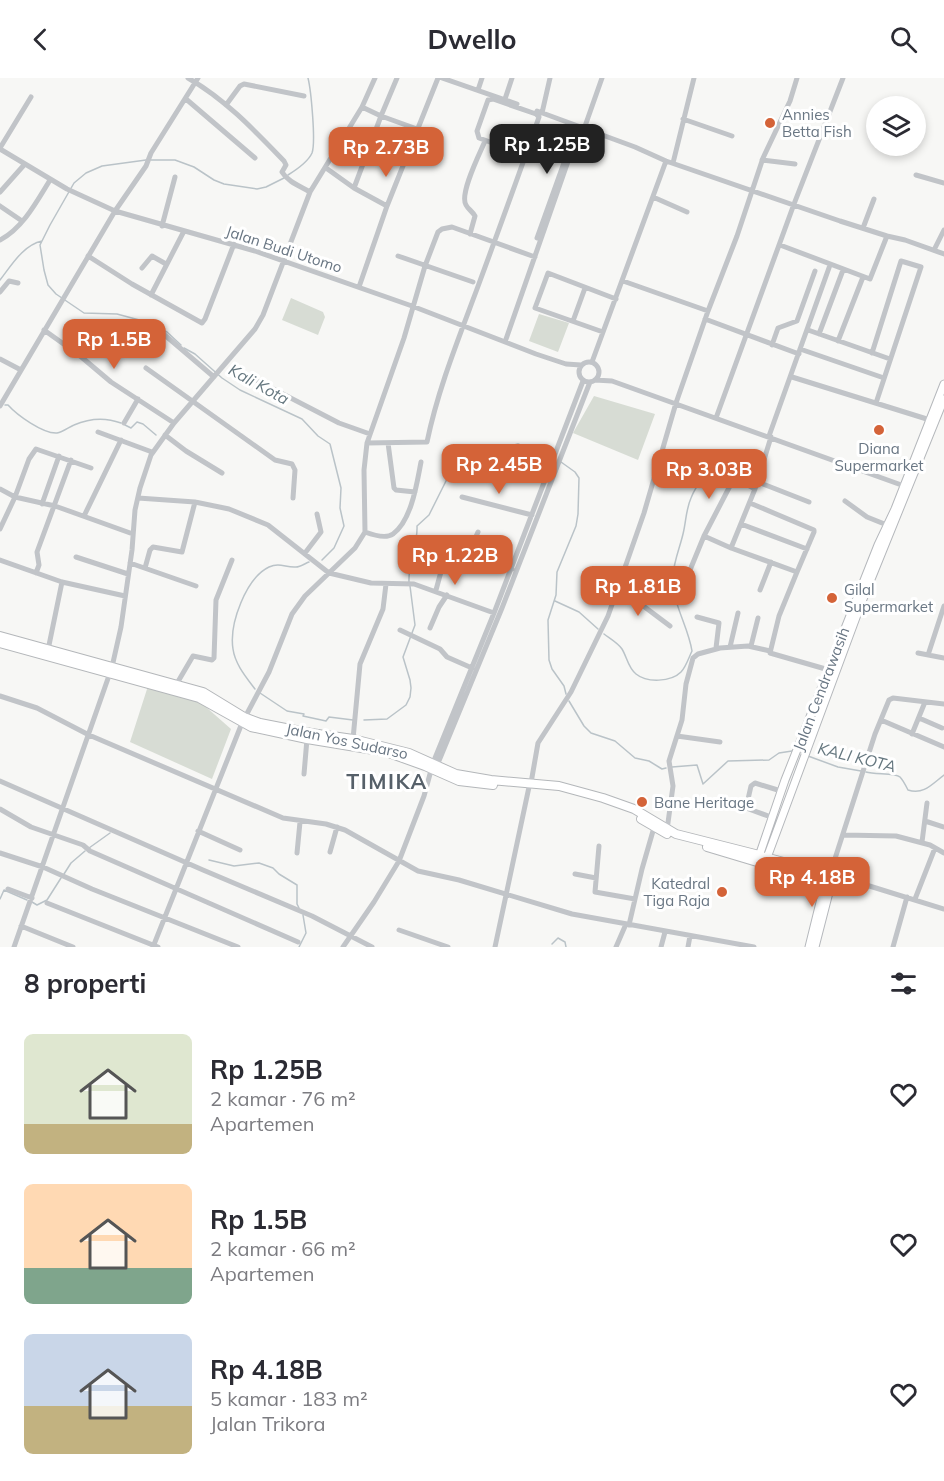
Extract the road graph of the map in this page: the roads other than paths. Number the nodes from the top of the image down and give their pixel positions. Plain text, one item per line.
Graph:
1 (188, 78) edge
2 (375, 78) edge
3 (397, 78) edge
4 (440, 78) edge
5 (482, 78) edge
6 (512, 78) edge
7 (550, 78) edge
8 (602, 78) edge
9 (694, 78) edge
10 (797, 78) edge
11 (843, 78) edge
12 (197, 80) edge
13 (478, 90) junction
14 (304, 96) dead end
15 (31, 97) dead end
16 (186, 99) junction
17 (505, 99) junction
18 (226, 105) junction
19 (363, 107) junction
20 (542, 113) junction
21 (381, 116) junction
22 (683, 119) junction
23 (538, 120) junction
24 (582, 128) junction
25 (417, 129) junction
26 (732, 136) dead end
27 (484, 141) junction
28 (0, 148) edge
29 (525, 155) junction
30 (255, 158) dead end
31 (762, 160) junction
32 (666, 161) junction
33 (673, 163) junction
34 (795, 164) dead end
35 (24, 165) junction
36 (326, 168) junction
37 (916, 175) dead end
38 (175, 177) dead end
39 (50, 180) junction
40 (944, 183) edge
41 (354, 188) junction
42 (753, 190) junction
43 (0, 192) edge
44 (310, 192) junction
45 (653, 197) junction
46 (874, 199) dead end
47 (794, 204) junction
48 (0, 206) edge
49 (387, 206) junction
50 (115, 211) junction
51 (687, 212) dead end
52 (22, 221) junction
53 (162, 225) junction
54 (863, 228) junction
55 (944, 230) edge
56 (183, 231) junction
57 (470, 234) junction
58 (887, 236) junction
59 (537, 238) dead end
60 (0, 240) edge
61 (493, 243) junction
62 (234, 244) junction
63 (780, 245) junction
64 (934, 250) junction
65 (944, 254) edge
66 (88, 256) junction
67 (399, 256) dead end
68 (534, 257) junction
69 (282, 261) junction
70 (166, 264) junction
71 (830, 265) junction
72 (425, 266) junction
73 (142, 268) dead end
74 (843, 270) junction
75 (815, 272) dead end
76 (862, 277) junction
77 (623, 281) junction
78 (473, 282) dead end
79 (18, 283) dead end
80 (359, 287) junction
81 (585, 288) junction
82 (0, 292) edge
83 (151, 295) junction
84 (616, 300) junction
85 (412, 306) junction
86 (708, 311) junction
87 (705, 319) junction
88 (573, 321) junction
89 (463, 326) junction
90 (143, 327) dead end
91 (44, 330) junction
92 (808, 330) junction
93 (603, 332) junction
94 (819, 334) junction
95 (746, 336) junction
96 (838, 340) junction
97 (506, 342) junction
98 (772, 345) junction
99 (800, 352) junction
100 (872, 353) junction
101 (0, 359) edge
102 (890, 359) junction
103 (592, 362) junction
104 (566, 364) junction
105 (581, 365) junction
106 (146, 368) dead end
107 (21, 370) junction
108 (599, 371) junction
109 (579, 373) junction
110 (215, 376) junction
111 (792, 377) junction
112 (252, 378) dead end
113 (884, 378) junction
114 (589, 381) junction
115 (612, 381) junction
116 (944, 384) edge
117 (138, 399) junction
118 (944, 399) edge
119 (192, 401) junction
120 (676, 403) junction
121 (876, 403) junction
122 (0, 406) edge
123 (941, 413) edge
124 (716, 418) junction
125 (930, 420) junction
126 (124, 423) dead end
127 (174, 423) junction
128 (98, 432) dead end
129 (370, 434) junction
130 (165, 435) junction
131 (770, 437) junction
132 (121, 440) junction
133 (388, 442) junction
134 (367, 443) junction
135 (152, 452) junction
136 (59, 456) junction
137 (71, 460) junction
138 (421, 462) dead end
139 (91, 468) dead end
140 (222, 473) dead end
141 (758, 482) junction
142 (906, 487) junction
143 (0, 489) edge
144 (756, 489) junction
145 (415, 492) junction
146 (15, 496) junction
147 (462, 497) dead end
148 (138, 498) junction
149 (293, 498) dead end
150 (845, 501) dead end
151 (195, 502) junction
152 (809, 502) dead end
153 (750, 503) junction
154 (42, 504) junction
155 (55, 506) junction
156 (317, 514) dead end
157 (532, 515) junction
158 (84, 516) junction
159 (741, 524) junction
160 (887, 525) junction
161 (0, 529) edge
162 (365, 532) junction
163 (478, 532) dead end
164 (133, 534) junction
165 (704, 536) junction
166 (731, 548) junction
167 (807, 549) junction
168 (304, 554) junction
169 (76, 557) dead end
170 (445, 557) dead end
171 (0, 560) edge
172 (232, 560) dead end
173 (771, 562) junction
174 (130, 563) junction
175 (145, 568) junction
176 (513, 570) junction
177 (690, 570) dead end
178 (797, 572) junction
179 (36, 573) junction
180 (329, 573) junction
181 (128, 574) junction
182 (62, 582) junction
183 (386, 584) junction
184 (196, 586) dead end
185 (618, 587) junction
186 (436, 590) junction
187 (760, 591) dead end
188 (447, 595) junction
189 (125, 596) junction
190 (858, 602) junction
191 (944, 606) edge
192 (494, 613) junction
193 (738, 614) dead end
194 (697, 617) dead end
195 (758, 618) dead end
196 (670, 626) dead end
197 (430, 627) dead end
198 (400, 630) dead end
199 (0, 636) edge
200 (0, 643) edge
201 (751, 646) junction
202 (730, 647) junction
203 (716, 648) junction
204 (48, 650) junction
205 (770, 651) junction
206 (918, 652) dead end
207 (928, 655) junction
208 (944, 658) edge
209 (472, 668) junction
210 (829, 670) junction
211 (111, 671) junction
212 (176, 685) junction
213 (0, 696) edge
214 (925, 702) junction
215 (944, 704) edge
216 (816, 715) junction
217 (919, 718) junction
218 (243, 720) junction
219 (881, 720) junction
220 (942, 728) dead end
221 (912, 734) junction
222 (89, 735) junction
223 (677, 736) junction
224 (308, 739) junction
225 (353, 739) junction
226 (720, 742) dead end
227 (944, 747) edge
228 (433, 768) junction
229 (304, 774) dead end
230 (785, 780) junction
231 (0, 781) edge
232 (794, 782) junction
233 (530, 785) junction
234 (216, 790) junction
235 (782, 791) junction
236 (927, 803) dead end
237 (63, 808) junction
238 (0, 809) edge
239 (771, 818) junction
240 (925, 821) junction
241 (300, 822) junction
242 (655, 825) junction
243 (944, 826) edge
244 (338, 827) junction
245 (668, 830) junction
246 (198, 831) junction
247 (54, 834) junction
248 (843, 835) junction
249 (922, 842) junction
250 (599, 846) dead end
251 (935, 848) junction
252 (240, 850) dead end
253 (330, 852) dead end
254 (0, 853) edge
255 (297, 853) dead end
256 (944, 853) edge
257 (762, 859) junction
258 (185, 861) junction
259 (399, 861) junction
260 (43, 867) junction
261 (576, 874) dead end
262 (831, 875) junction
263 (596, 878) junction
264 (175, 888) junction
265 (8, 890) dead end
266 (507, 895) junction
267 (908, 897) junction
268 (635, 899) junction
269 (915, 899) junction
270 (31, 901) junction
271 (47, 903) dead end
272 (944, 909) edge
273 (164, 918) junction
274 (628, 925) junction
275 (21, 926) junction
276 (399, 930) dead end
277 (665, 932) junction
278 (351, 935) junction
279 (690, 936) junction
280 (298, 942) dead end
281 (155, 946) edge
282 (744, 946) edge
283 (14, 947) edge
284 (73, 947) edge
285 (238, 947) edge
286 (343, 947) edge
287 (372, 947) edge
288 (448, 947) edge
289 (495, 947) edge
290 (616, 947) edge
291 (661, 947) edge
292 (688, 947) edge
293 (754, 947) edge
294 (809, 947) edge
295 (815, 947) edge
296 (893, 947) edge

1 - 12 street
2 - 19 street
3 - 21 street
4 - 13 street
4 - 25 street
5 - 13 street
6 - 17 street
7 - 20 street
8 - 24 street
9 - 22 street
10 - 31 street
11 - 47 street
12 - 16 street
12 - 18 street
13 - 17 street
14 - 18 street
15 - 28 street
16 - 30 street
16 - 50 street
17 - 20 street
18 - 44 street
19 - 21 street
19 - 36 street
20 - 24 street
21 - 25 street
21 - 41 street
22 - 26 street
22 - 33 street
23 - 27 street
23 - 29 street
23 - 59 street
24 - 32 street
24 - 68 street
25 - 49 street
27 - 29 street
27 - 57 street
28 - 35 street, Jalan Budi Utomo
29 - 61 street
31 - 34 street
31 - 42 street
32 - 33 street
32 - 45 street
33 - 42 street
35 - 39 street, Jalan Budi Utomo
35 - 43 street
36 - 41 street
36 - 44 street
37 - 40 street
38 - 53 street
39 - 50 street, Jalan Budi Utomo
39 - 52 street
41 - 49 street
42 - 47 street
42 - 86 street
44 - 69 street
45 - 51 street
45 - 77 street
46 - 54 street
47 - 54 street
47 - 63 street
48 - 52 street
49 - 80 street
50 - 53 street, Jalan Budi Utomo
50 - 66 street
52 - 60 street
53 - 56 street, Jalan Budi Utomo
54 - 58 street
55 - 64 street
56 - 62 street, Jalan Budi Utomo
56 - 70 street
57 - 61 street
57 - 72 street
58 - 64 street
58 - 76 street
61 - 68 street
61 - 89 street
62 - 69 street, Jalan Budi Utomo
62 - 83 street
63 - 71 street
63 - 95 street
64 - 65 street
66 - 83 street
66 - 91 street
67 - 72 street
68 - 97 street
69 - 80 street, Jalan Budi Utomo
69 - 110 street
70 - 73 street
70 - 83 street
71 - 74 street
71 - 92 street
72 - 78 street
72 - 85 street
74 - 76 street
74 - 94 street
75 - 98 street
76 - 96 street
77 - 84 street
77 - 86 street
79 - 82 street
80 - 85 street, Jalan Budi Utomo
81 - 84 street
81 - 88 street
81 - 88 street
84 - 93 street
85 - 89 street, Jalan Budi Utomo
85 - 129 street
86 - 87 street
87 - 95 street
87 - 120 street
88 - 93 street
89 - 97 street, Jalan Budi Utomo
89 - 133 street
90 - 110 street
91 - 107 street
91 - 117 street
92 - 94 street
92 - 99 street
93 - 103 street
94 - 96 street
95 - 98 street
95 - 124 street
96 - 100 street
97 - 104 street, Jalan Budi Utomo
98 - 99 street
99 - 111 street
99 - 113 street
100 - 102 street
100 - 102 street
101 - 107 street
102 - 113 street
103 - 105 street
103 - 108 street
104 - 105 street, Jalan Budi Utomo
104 - 109 street, Jalan Budi Utomo
105 - 109 street
106 - 119 street
107 - 122 street
108 - 114 street
108 - 115 street
109 - 114 street
110 - 119 street
111 - 121 street
111 - 131 street
112 - 129 street
113 - 121 street
114 - 115 street
114 - 157 street
114 - 176 street
115 - 120 street
116 - 125 main road, Jalan Cendrawasih
117 - 126 street
117 - 127 street
118 - 123 main road, Jalan Cendrawasih
119 - 127 street
119 - 149 street
120 - 124 street
120 - 185 street
121 - 125 street
123 - 142 main road, Jalan Cendrawasih
124 - 131 street
125 - 142 main road, Jalan Cendrawasih
127 - 130 street
128 - 132 street
129 - 134 street
130 - 135 street
130 - 140 street
131 - 141 street
131 - 142 street
132 - 135 street
132 - 158 street
133 - 134 street
133 - 145 street
134 - 162 street
135 - 148 street
136 - 137 street
136 - 146 street
136 - 154 street
137 - 139 street
137 - 155 street
138 - 145 street
141 - 144 street
141 - 152 street
142 - 160 main road, Jalan Cendrawasih
142 - 190 main road, Jalan Cendrawasih
143 - 146 street
144 - 153 street
144 - 165 street
145 - 162 street
146 - 154 street
146 - 161 street
147 - 157 street
148 - 151 street
148 - 164 street
150 - 160 street
151 - 168 street
151 - 175 street
153 - 159 street
153 - 167 street
154 - 155 street
155 - 158 street
155 - 179 street
156 - 168 street
157 - 176 street
158 - 164 street
159 - 166 street
159 - 167 street
160 - 190 main road, Jalan Cendrawasih
162 - 180 street
163 - 176 street
164 - 174 street
165 - 166 street
165 - 177 street
166 - 173 street
167 - 178 street
168 - 180 street
169 - 181 street
170 - 186 street
171 - 179 street
172 - 212 street
173 - 178 street
173 - 187 street
174 - 175 street
174 - 181 street
175 - 184 street
176 - 192 street
176 - 228 street
178 - 205 street
179 - 182 street
180 - 183 street
180 - 218 street
181 - 189 street
182 - 189 street
182 - 204 street
183 - 186 street
183 - 225 street
185 - 196 street
185 - 233 street
186 - 188 street
188 - 192 street
188 - 197 street
189 - 211 street
190 - 210 main road, Jalan Cendrawasih
190 - 216 main road, Jalan Cendrawasih
191 - 207 street
192 - 209 street
193 - 202 street
194 - 203 street
195 - 201 street
198 - 209 street
199 - 204 highway, Jalan Yos Sudarso
200 - 211 highway, Jalan Yos Sudarso
201 - 202 street
201 - 205 street
202 - 203 street
203 - 223 street
204 - 211 highway, Jalan Yos Sudarso
205 - 210 street
206 - 207 street
207 - 208 street
209 - 228 street
210 - 216 main road, Jalan Cendrawasih
211 - 212 highway, Jalan Yos Sudarso
211 - 218 highway, Jalan Yos Sudarso
211 - 222 street
212 - 218 highway, Jalan Yos Sudarso
213 - 222 street
214 - 215 street
214 - 217 street
214 - 219 street
216 - 230 main road, Jalan Cendrawasih
216 - 232 main road, Jalan Cendrawasih
217 - 220 street
217 - 221 street
218 - 224 highway, Jalan Yos Sudarso
218 - 225 highway, Jalan Yos Sudarso
218 - 234 street
219 - 221 street
219 - 248 street
221 - 227 street
222 - 234 street
222 - 237 street
223 - 226 street
223 - 245 street
224 - 228 highway, Jalan Yos Sudarso
224 - 229 street
225 - 228 highway, Jalan Yos Sudarso
228 - 233 highway, Jalan Yos Sudarso
228 - 259 street
230 - 232 main road
230 - 235 main road, Jalan Cendrawasih
231 - 237 street
232 - 257 main road, Jalan Cendrawasih
233 - 242 highway, Jalan Yos Sudarso
233 - 266 street
234 - 241 street
234 - 246 street
235 - 239 main road, Jalan Cendrawasih
235 - 239 street
236 - 240 street
237 - 247 street
237 - 258 street
238 - 247 street
239 - 257 main road, Jalan Cendrawasih
240 - 243 street
240 - 249 street
241 - 244 street
241 - 255 street
242 - 245 highway, Jalan Yos Sudarso
242 - 257 highway, Jalan Yos Sudarso
242 - 268 street
244 - 253 street
244 - 259 street
245 - 257 highway, Jalan Yos Sudarso
246 - 252 street
246 - 258 street
247 - 260 street
247 - 264 street
248 - 249 street
248 - 262 street
249 - 251 street
250 - 263 street
251 - 256 street
251 - 269 street
254 - 260 street
257 - 262 main road, Jalan Yos Sudarso
258 - 264 street
258 - 278 street
259 - 266 street
259 - 278 street
260 - 270 street
260 - 273 street
261 - 263 street
262 - 267 street
262 - 294 main road
262 - 295 main road
263 - 268 street
264 - 273 street
264 - 280 street
265 - 270 street
266 - 274 street
266 - 289 street
267 - 269 street
267 - 296 street
268 - 274 street
269 - 272 street
270 - 275 street
271 - 281 street
273 - 281 street
273 - 285 street
274 - 277 street
274 - 290 street
275 - 283 street
275 - 284 street
276 - 288 street
277 - 279 street
277 - 291 street
278 - 286 street
278 - 287 street
279 - 282 street
279 - 292 street
282 - 293 street

